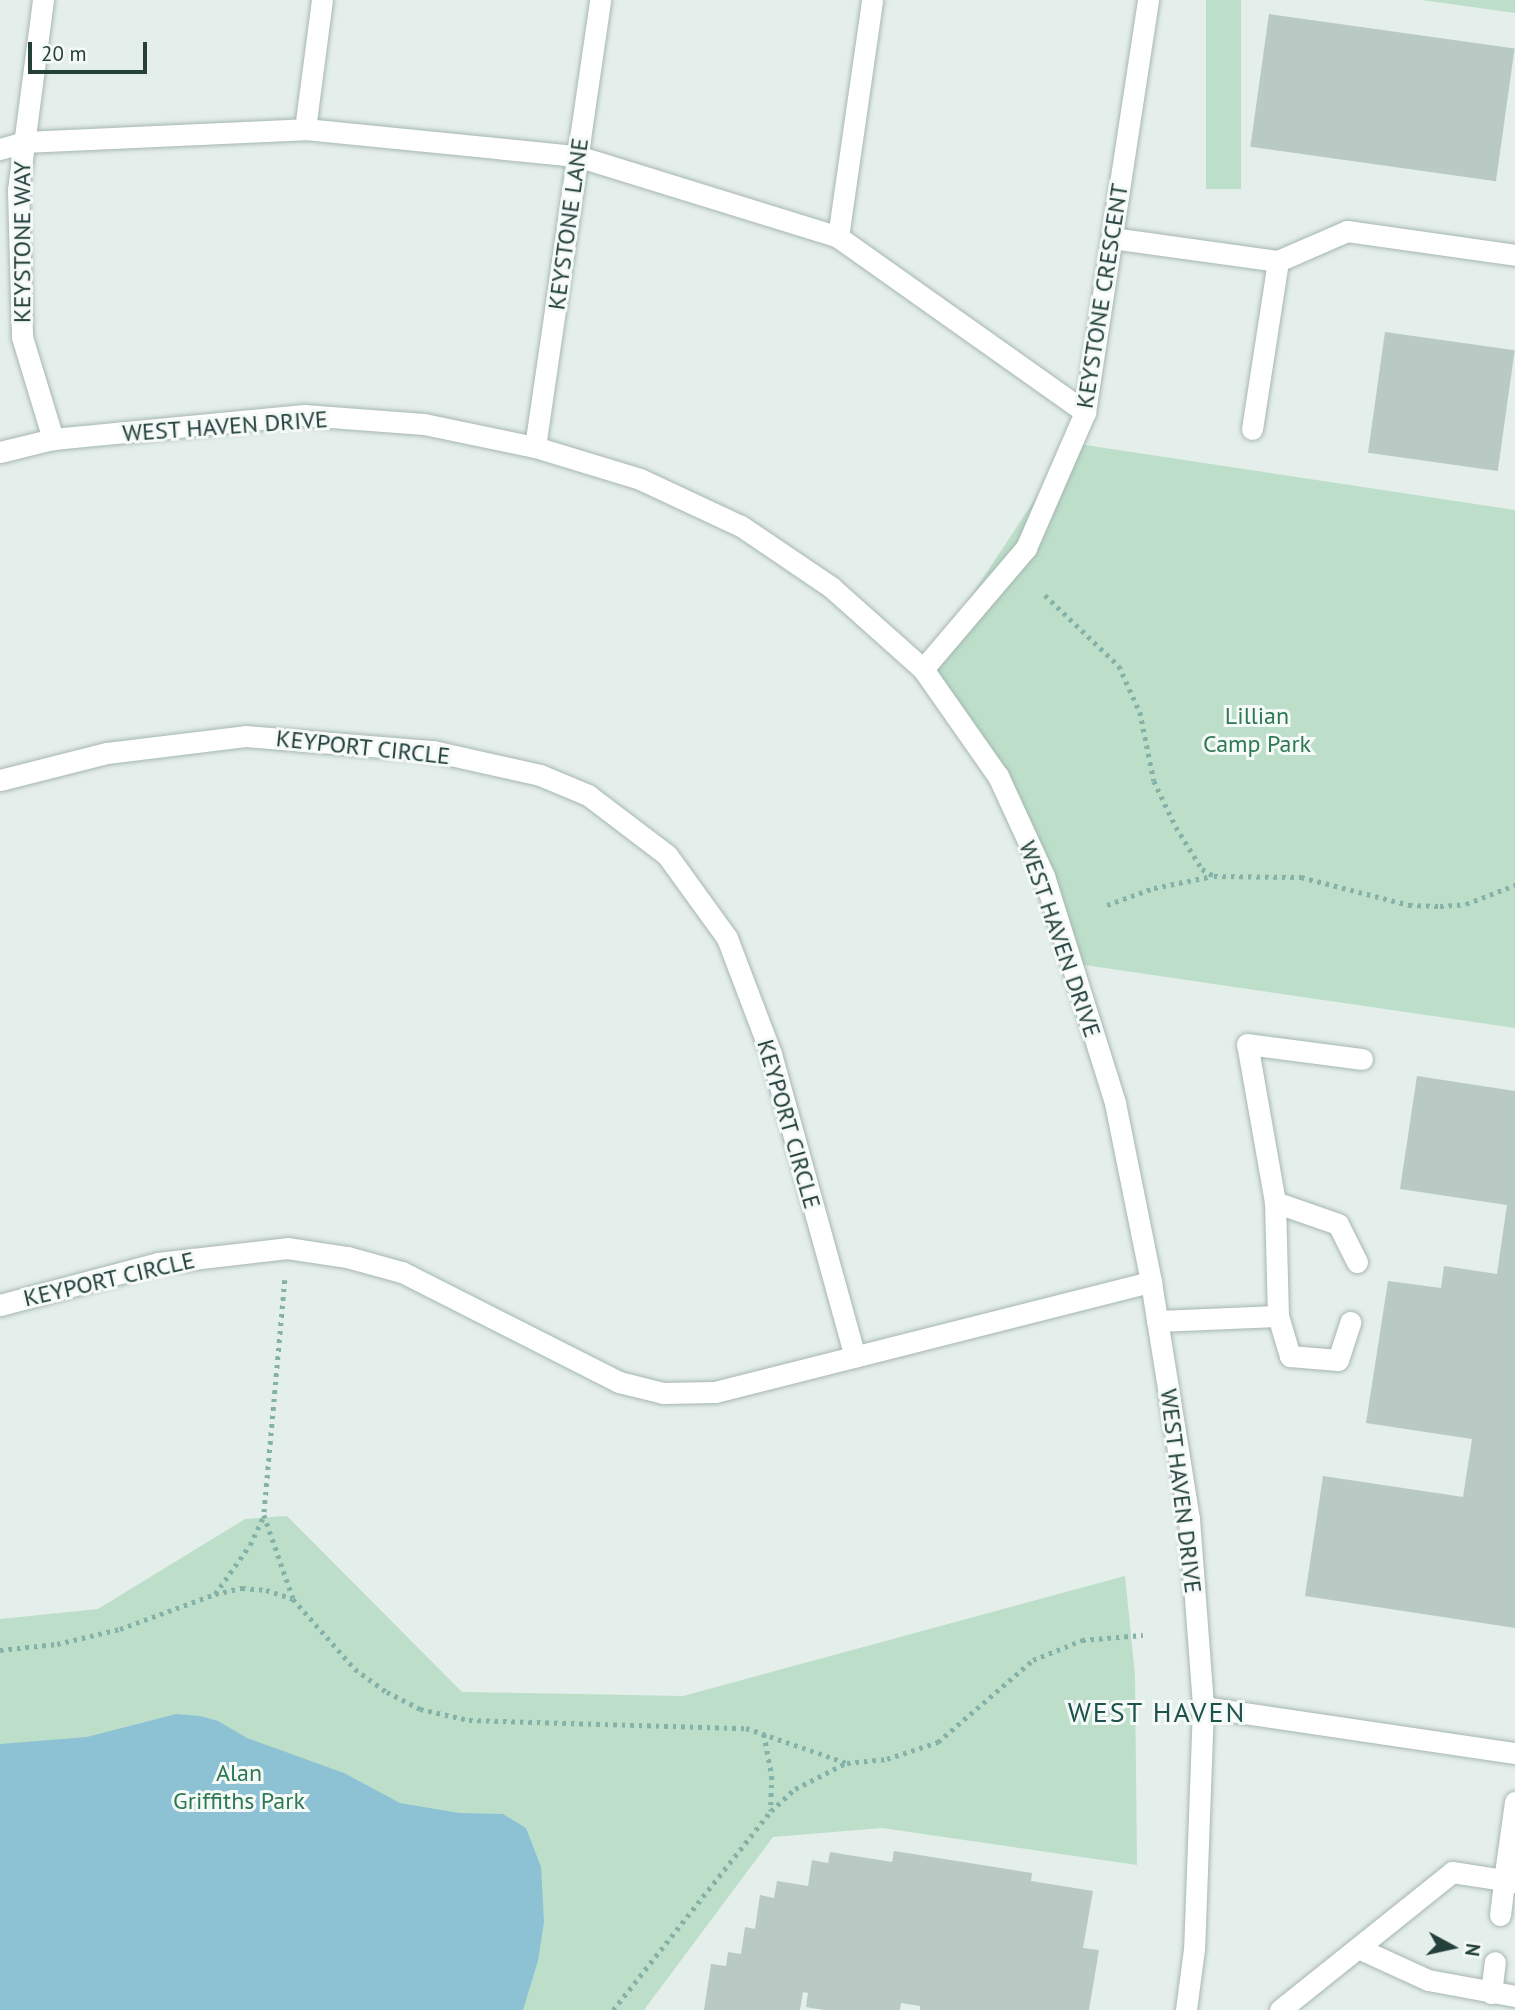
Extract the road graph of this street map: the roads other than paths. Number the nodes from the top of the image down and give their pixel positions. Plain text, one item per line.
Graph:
1 (43, 0) edge
2 (322, 0) edge
3 (600, 0) edge
4 (872, 0) edge
5 (1148, 0) edge
6 (305, 129) junction
7 (24, 142) junction
8 (0, 149) edge
9 (578, 156) junction
10 (838, 237) junction
11 (1112, 238) junction
12 (1515, 255) edge
13 (1278, 261) junction
14 (1085, 412) junction
15 (1252, 429) dead end
16 (52, 439) junction
17 (535, 447) junction
18 (0, 452) edge
19 (923, 669) junction
20 (0, 780) edge
21 (1362, 1059) dead end
22 (1275, 1202) junction
23 (1357, 1262) dead end
24 (1152, 1282) junction
25 (0, 1305) edge
26 (1278, 1316) junction
27 (1157, 1321) junction
28 (1350, 1322) dead end
29 (855, 1357) junction
30 (1203, 1707) junction
31 (1515, 1753) edge
32 (1515, 1802) edge
33 (1510, 1881) edge
34 (1500, 1915) dead end
35 (1358, 1948) junction
36 (1495, 1962) dead end
37 (1491, 1993) junction
38 (1515, 1996) edge
39 (1186, 2010) edge
40 (1280, 2010) edge

1 - 7 street, KEYSTONE WAY
2 - 6 street
3 - 9 street, KEYSTONE LANE
4 - 10 street
5 - 11 street, KEYSTONE CRESCENT
6 - 7 street
6 - 9 street
7 - 8 street
7 - 16 street, KEYSTONE WAY
9 - 10 street
9 - 17 street, KEYSTONE LANE
10 - 14 street
11 - 13 street
11 - 14 street, KEYSTONE CRESCENT
12 - 13 street
13 - 15 street
14 - 19 street, KEYSTONE CRESCENT
16 - 17 street, WEST HAVEN DRIVE
16 - 18 street, WEST HAVEN DRIVE
17 - 19 street, WEST HAVEN DRIVE
19 - 24 street, WEST HAVEN DRIVE
20 - 29 street, KEYPORT CIRCLE
21 - 22 street
22 - 23 street
22 - 26 street
24 - 27 street, WEST HAVEN DRIVE
24 - 29 street, KEYPORT CIRCLE
25 - 29 street, KEYPORT CIRCLE
26 - 27 street
26 - 28 street
27 - 30 street, WEST HAVEN DRIVE
30 - 31 street
30 - 39 street, WEST HAVEN DRIVE
32 - 33 street
33 - 34 street
33 - 35 street
35 - 37 street
35 - 40 street
36 - 37 street
37 - 38 street

